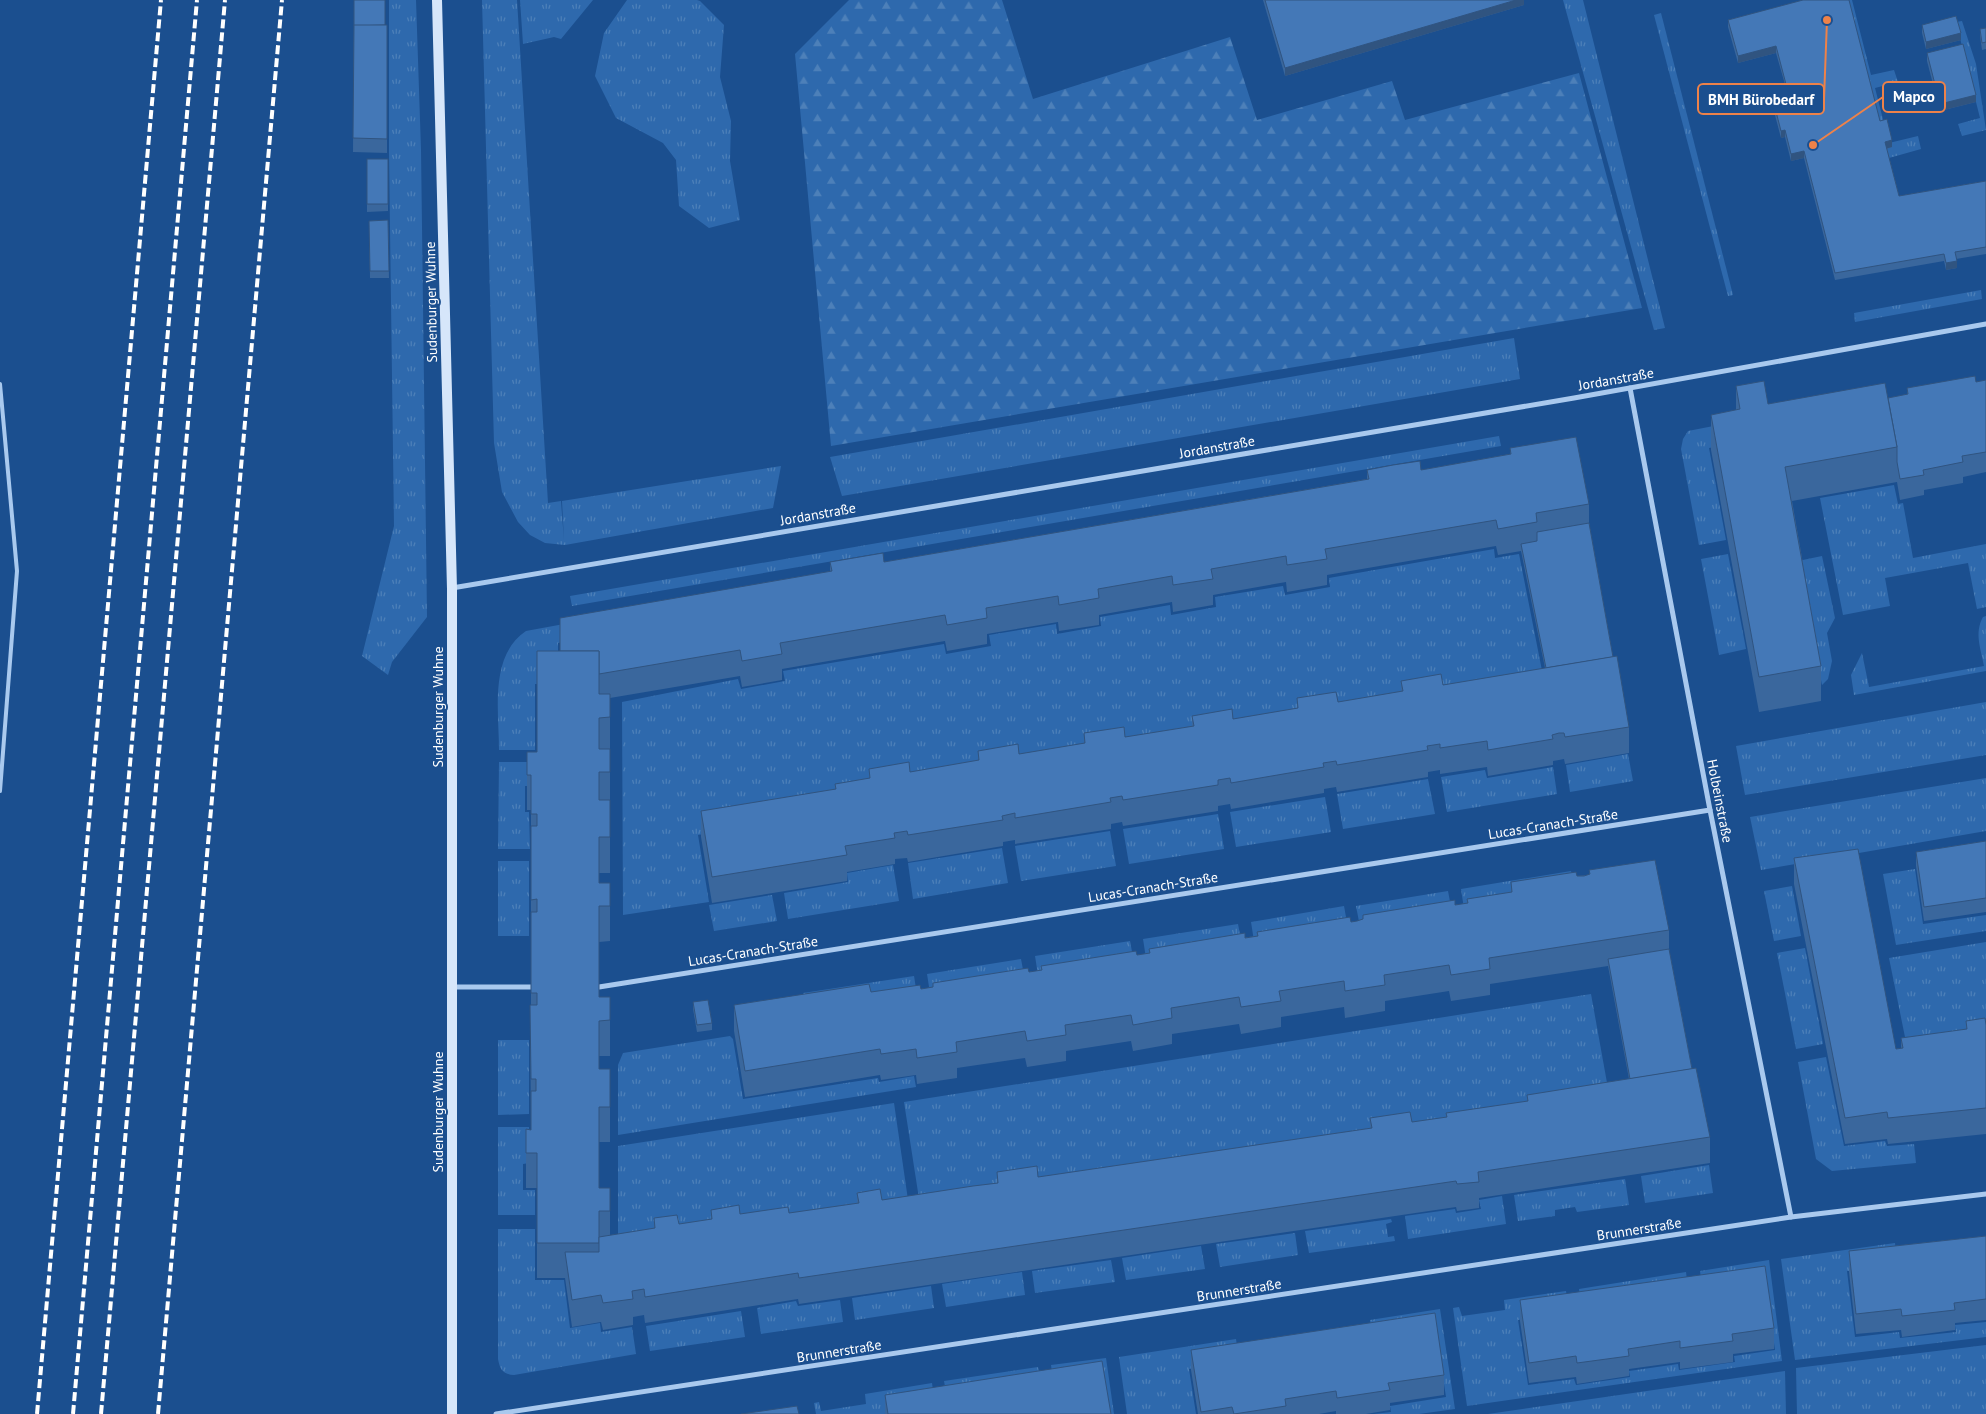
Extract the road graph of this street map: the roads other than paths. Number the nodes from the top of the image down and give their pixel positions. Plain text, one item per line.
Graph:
1 (437, 0) edge
2 (1986, 324) edge
3 (0, 384) edge
4 (1630, 388) junction
5 (452, 588) junction
6 (0, 792) edge
7 (1710, 810) junction
8 (452, 987) junction
9 (531, 987) edge
10 (599, 987) edge
11 (1986, 1194) edge
12 (1791, 1217) junction
13 (452, 1414) edge
14 (496, 1414) edge

1 - 5 street, Sudenburger Wuhne
2 - 4 street, Jordanstraße
3 - 6 lane
4 - 5 street, Jordanstraße
4 - 7 street, Holbeinstraße
5 - 8 street, Sudenburger Wuhne
7 - 10 street, Lucas-Cranach-Straße
7 - 12 street, Holbeinstraße
8 - 9 street
8 - 13 street, Sudenburger Wuhne
11 - 12 street, Brunnerstraße
12 - 14 street, Brunnerstraße

